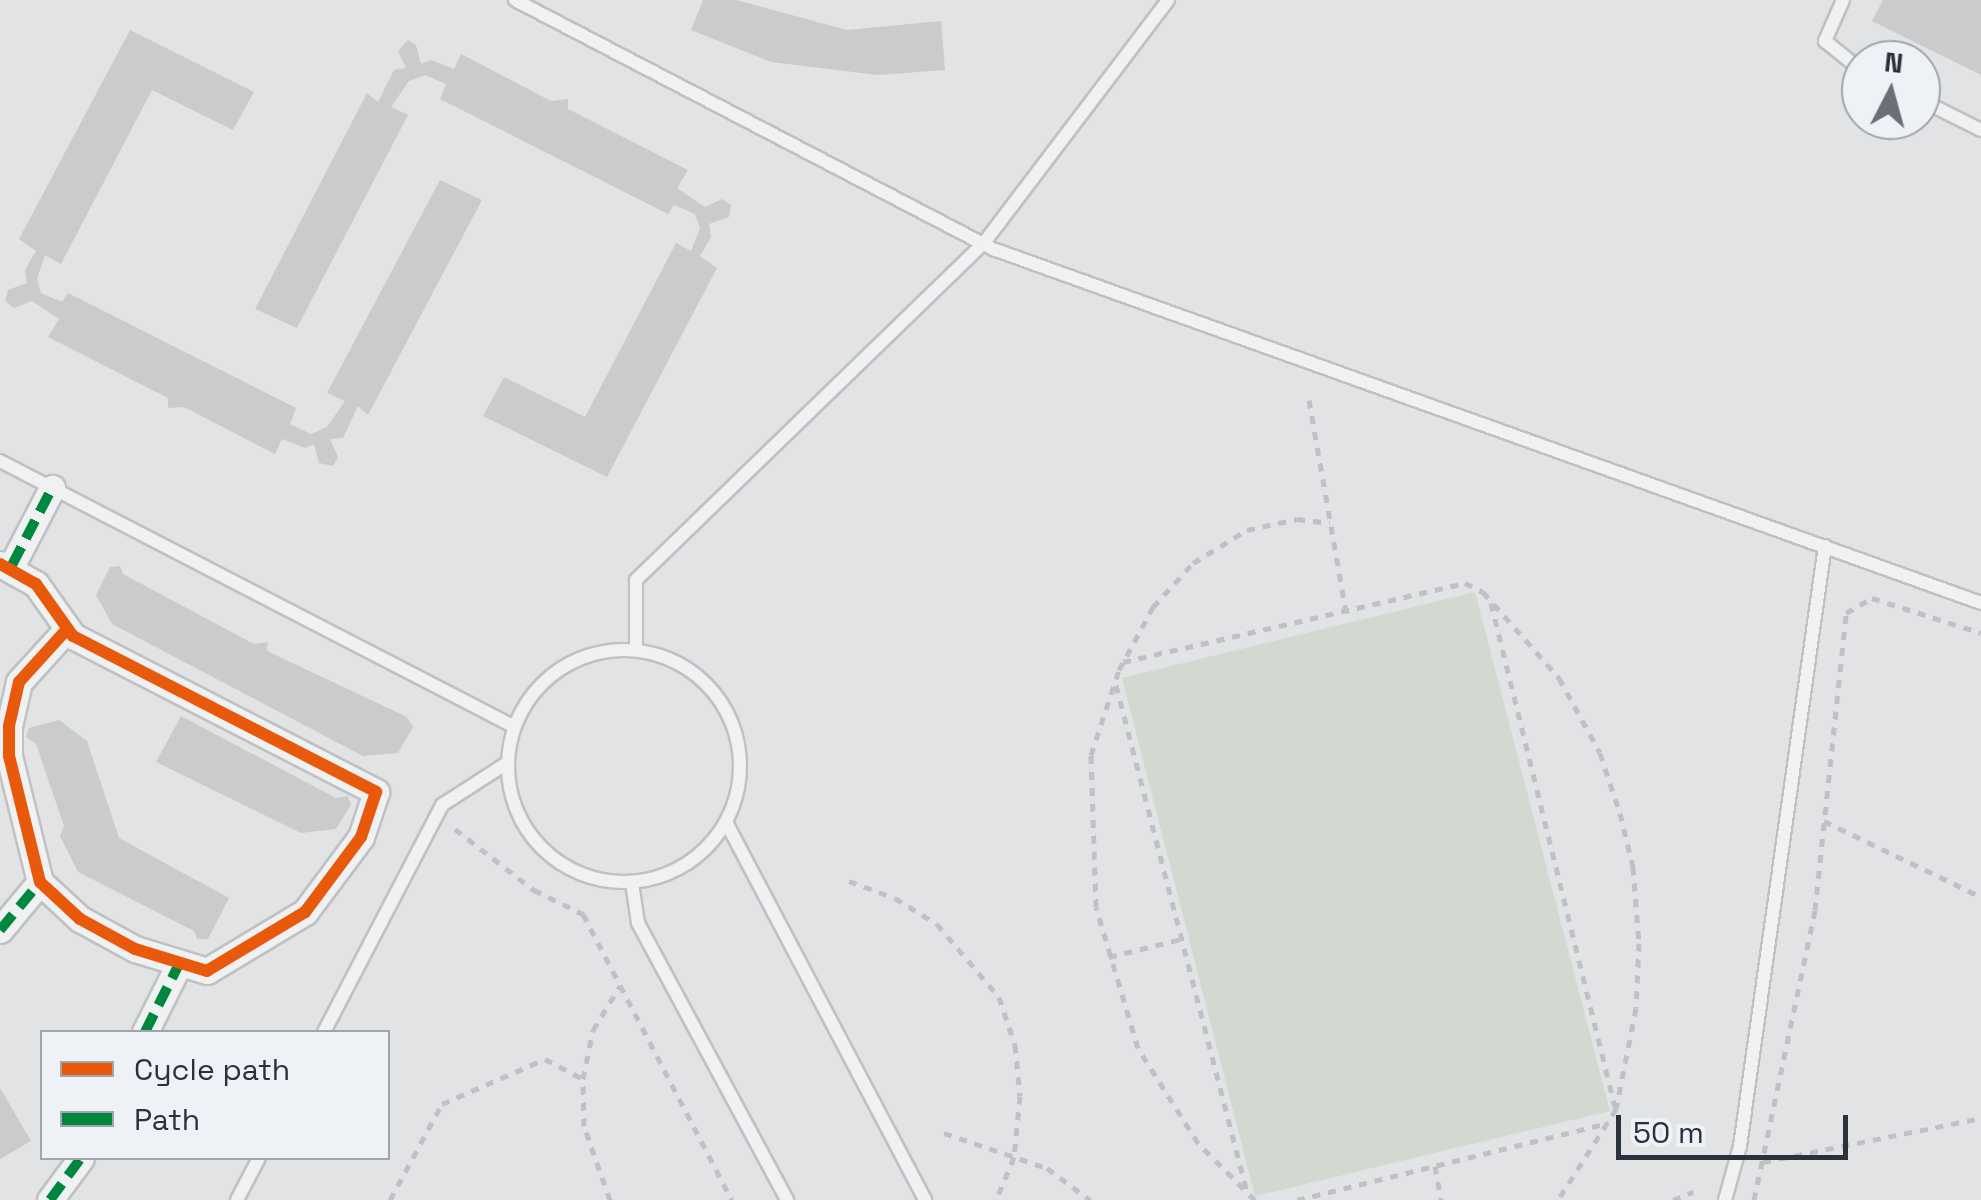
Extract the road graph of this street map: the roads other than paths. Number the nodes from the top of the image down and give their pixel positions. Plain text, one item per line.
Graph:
1 (515, 0) edge
2 (1168, 0) edge
3 (1843, 0) edge
4 (1841, 54) edge
5 (1941, 110) edge
6 (1981, 130) edge
7 (983, 244) junction
8 (0, 461) edge
9 (52, 488) junction
10 (1824, 546) junction
11 (6, 564) edge
12 (1981, 603) edge
13 (66, 629) junction
14 (636, 650) junction
15 (514, 726) junction
16 (506, 764) junction
17 (726, 824) junction
18 (40, 882) junction
19 (632, 883) junction
20 (0, 930) edge
21 (178, 966) junction
22 (146, 1030) edge
23 (325, 1030) edge
24 (80, 1160) edge
25 (258, 1160) edge
26 (50, 1200) edge
27 (237, 1200) edge
28 (787, 1200) edge
29 (925, 1200) edge
30 (1724, 1200) edge

1 - 7 lane
2 - 7 lane
3 - 4 lane
5 - 6 lane
7 - 10 lane
7 - 14 lane
8 - 9 lane
9 - 11 street
9 - 15 lane
10 - 12 lane
10 - 30 lane
11 - 13 street
13 - 18 street
13 - 21 street
14 - 15 lane
14 - 17 lane
15 - 16 lane
16 - 19 lane
16 - 23 lane
17 - 19 lane
17 - 29 lane
18 - 20 street
18 - 21 street
19 - 28 lane
21 - 22 street
24 - 26 street
25 - 27 lane

